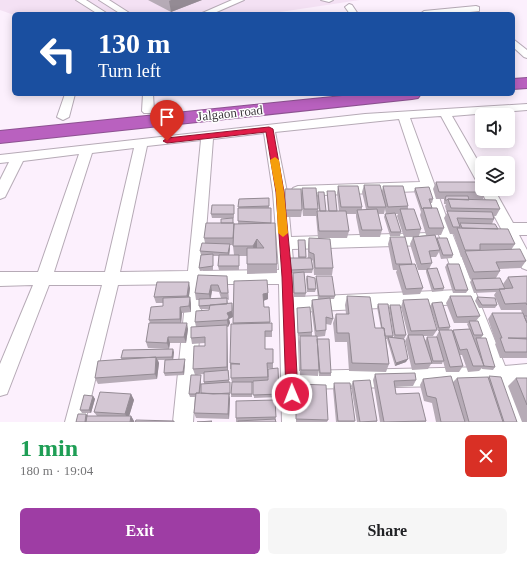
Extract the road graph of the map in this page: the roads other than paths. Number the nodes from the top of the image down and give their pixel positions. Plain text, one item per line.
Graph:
1 (80, 0) edge
2 (103, 0) edge
3 (240, 0) edge
4 (325, 0) edge
5 (329, 0) edge
6 (466, 0) edge
7 (479, 11) edge
8 (101, 12) edge
9 (124, 12) edge
10 (209, 12) edge
11 (461, 12) edge
12 (515, 44) edge
13 (527, 55) edge
14 (527, 75) edge
15 (515, 76) edge
16 (527, 83) edge
17 (515, 84) edge
18 (69, 96) edge
19 (281, 96) edge
20 (393, 96) edge
21 (148, 102) edge
22 (527, 107) edge
23 (444, 112) junction
24 (403, 115) junction
25 (64, 117) junction
26 (0, 124) edge
27 (269, 129) junction
28 (207, 136) junction
29 (0, 137) edge
30 (141, 144) junction
31 (87, 149) junction
32 (18, 157) junction
33 (0, 159) edge
34 (475, 167) edge
35 (428, 186) junction
36 (280, 192) junction
37 (0, 194) edge
38 (491, 196) edge
39 (509, 229) junction
40 (527, 229) edge
41 (447, 238) junction
42 (284, 243) junction
43 (527, 264) edge
44 (287, 277) junction
45 (194, 278) junction
46 (0, 279) edge
47 (110, 279) junction
48 (43, 280) junction
49 (470, 297) junction
50 (288, 305) junction
51 (527, 373) edge
52 (500, 376) junction
53 (292, 380) junction
54 (0, 387) edge
55 (75, 422) edge
56 (183, 422) edge
57 (292, 422) edge
58 (514, 422) edge

1 - 8 street
2 - 9 street
3 - 10 street
4 - 5 street
6 - 7 street
7 - 11 street
12 - 13 street
14 - 15 highway
16 - 17 highway
18 - 25 street
19 - 21 highway, Jalgaon road
20 - 29 highway, Jalgaon road
21 - 25 highway, Jalgaon road
22 - 23 street
23 - 24 street
23 - 34 street
24 - 27 street
24 - 35 street
25 - 26 highway, Jalgaon road
27 - 28 street
27 - 36 street
28 - 30 street
28 - 45 street
30 - 31 street
30 - 47 street
31 - 32 street
31 - 48 street
32 - 33 street
32 - 37 street
35 - 36 street
35 - 41 street
36 - 42 street
38 - 39 street
39 - 40 street
39 - 43 street
41 - 42 street
41 - 49 street
42 - 44 street
44 - 45 street
44 - 50 street
45 - 47 street
45 - 56 street
46 - 48 street
47 - 48 street
47 - 55 street
48 - 54 street
49 - 50 street
49 - 52 street
50 - 53 street
51 - 52 street
52 - 53 street
52 - 58 street
53 - 57 street

